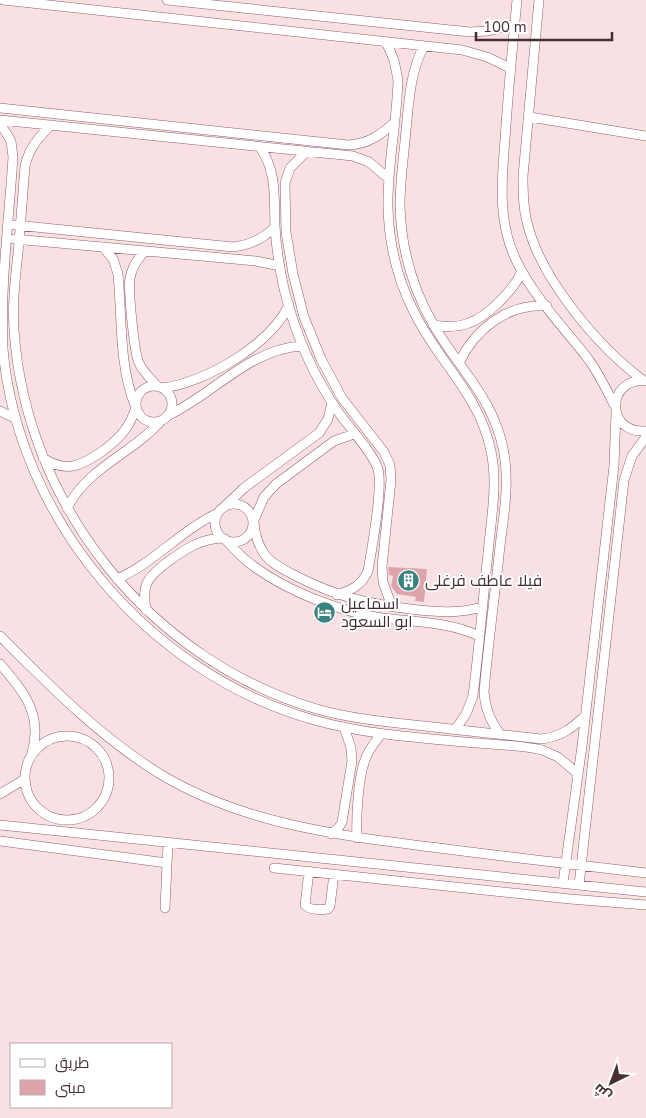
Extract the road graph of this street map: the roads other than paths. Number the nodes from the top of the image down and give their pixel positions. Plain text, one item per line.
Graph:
1 (3, 0) edge
2 (167, 0) edge
3 (517, 0) edge
4 (539, 0) edge
5 (515, 24) junction
6 (386, 42) junction
7 (424, 46) junction
8 (510, 68) junction
9 (0, 108) edge
10 (530, 117) junction
11 (0, 120) edge
12 (395, 122) junction
13 (0, 123) edge
14 (51, 125) junction
15 (646, 136) edge
16 (259, 146) junction
17 (307, 151) junction
18 (389, 179) junction
19 (8, 224) junction
20 (20, 226) junction
21 (275, 227) junction
22 (6, 238) junction
23 (19, 239) junction
24 (103, 247) junction
25 (145, 251) junction
26 (280, 266) junction
27 (522, 271) junction
28 (288, 305) junction
29 (547, 306) junction
30 (434, 325) junction
31 (302, 346) junction
32 (459, 363) junction
33 (6, 373) junction
34 (0, 381) edge
35 (645, 381) edge
36 (160, 388) junction
37 (332, 403) junction
38 (136, 406) junction
39 (615, 409) junction
40 (0, 411) edge
41 (165, 418) junction
42 (16, 419) junction
43 (646, 431) edge
44 (354, 434) junction
45 (646, 437) edge
46 (43, 458) junction
47 (225, 506) junction
48 (67, 508) junction
49 (218, 513) junction
50 (254, 521) junction
51 (223, 538) junction
52 (117, 579) junction
53 (338, 595) junction
54 (392, 607) junction
55 (482, 607) junction
56 (146, 610) junction
57 (0, 636) edge
58 (479, 636) junction
59 (0, 664) edge
60 (585, 716) junction
61 (344, 727) junction
62 (455, 730) junction
63 (105, 733) junction
64 (381, 734) junction
65 (500, 734) junction
66 (94, 745) junction
67 (32, 754) junction
68 (578, 774) junction
69 (25, 779) junction
70 (0, 794) edge
71 (61, 820) junction
72 (0, 825) edge
73 (61, 832) junction
74 (331, 834) junction
75 (357, 838) junction
76 (0, 841) edge
77 (168, 843) junction
78 (167, 863) junction
79 (566, 864) junction
80 (581, 866) junction
81 (274, 868) dead end
82 (309, 871) junction
83 (646, 873) edge
84 (334, 874) junction
85 (571, 884) junction
86 (646, 892) edge
87 (570, 899) junction
88 (646, 904) edge
89 (165, 908) dead end

1 - 6 street
2 - 5 street
3 - 5 street
4 - 10 street
5 - 8 street
6 - 7 street
6 - 12 street
7 - 8 street
7 - 30 street
8 - 27 street
9 - 12 street
10 - 15 street
10 - 35 street
11 - 14 street
12 - 18 street
13 - 19 street
14 - 16 street
14 - 20 street
16 - 17 street
16 - 21 street
17 - 18 street
17 - 54 street
18 - 55 street
19 - 20 street
19 - 22 street
20 - 21 street
20 - 23 street
21 - 26 street
22 - 23 street
22 - 33 street
23 - 24 street
23 - 46 street
24 - 25 street
24 - 38 street
25 - 26 street
25 - 36 street
26 - 28 street
27 - 29 street
27 - 30 street
28 - 31 street
28 - 36 street
29 - 32 street
29 - 39 street
30 - 32 street
31 - 37 street
31 - 41 street
32 - 65 street
33 - 34 street
33 - 42 street
35 - 39 street
36 - 38 street
36 - 41 street
37 - 44 street
37 - 47 street
38 - 41 street
38 - 46 street
39 - 43 street
39 - 60 street
40 - 42 street
41 - 48 street
42 - 61 street
44 - 50 street
44 - 53 street
45 - 80 street
46 - 48 street
47 - 49 street
47 - 50 street
48 - 52 street
49 - 51 street
49 - 52 street
50 - 51 street
50 - 53 street
51 - 56 street
51 - 58 street
52 - 56 street
53 - 54 street
54 - 55 street
55 - 58 street
56 - 62 street
57 - 63 street
58 - 62 street
59 - 67 street
60 - 65 street
60 - 68 street
61 - 64 street
61 - 74 street
62 - 65 street
63 - 66 street
63 - 74 street
64 - 68 street
64 - 75 street
66 - 67 street
66 - 71 street
67 - 69 street
68 - 79 street
69 - 70 street
69 - 71 street
71 - 73 street
72 - 73 street
73 - 77 street
74 - 75 street
75 - 79 street
76 - 78 street
77 - 78 street
77 - 85 street
78 - 89 street
79 - 80 street
79 - 85 street
80 - 83 street
80 - 85 street
81 - 82 street
82 - 84 street
82 - 84 street
84 - 87 street
85 - 86 street
85 - 87 street
87 - 88 street

